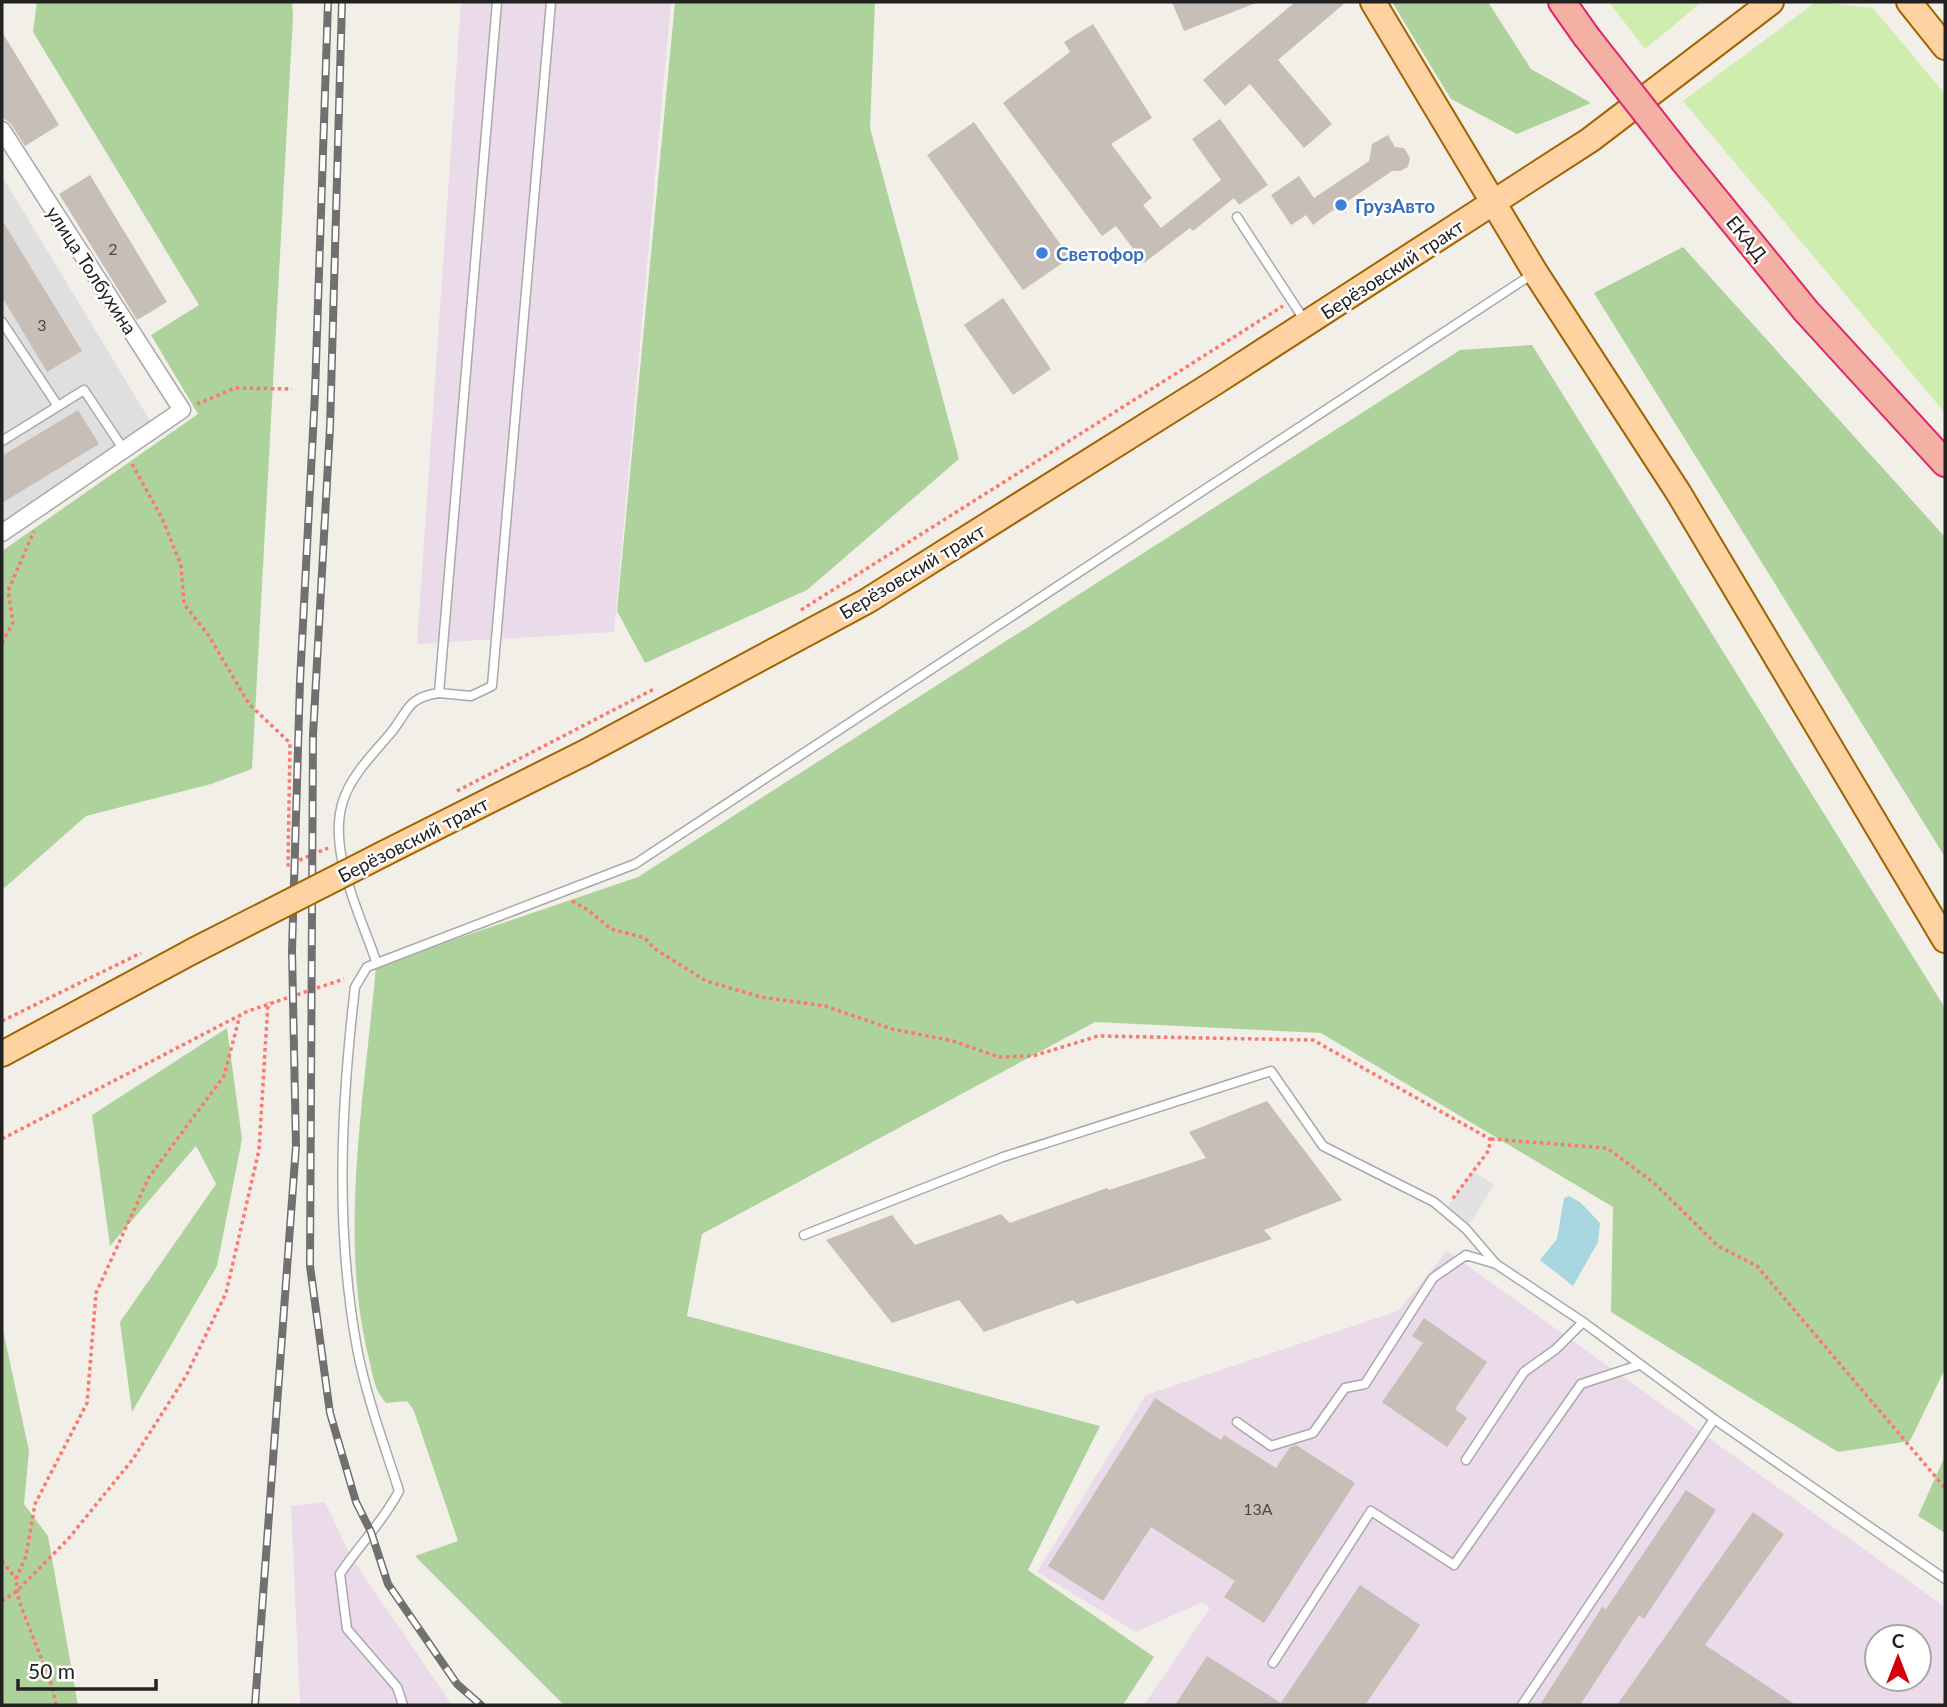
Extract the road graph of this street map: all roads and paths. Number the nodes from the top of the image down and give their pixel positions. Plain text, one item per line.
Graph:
1 (497, 2) edge
2 (551, 2) edge
3 (1373, 2) edge
4 (1562, 2) edge
5 (1771, 2) edge
6 (1909, 2) edge
7 (1945, 47) edge
8 (2, 130) edge
9 (1494, 202) junction
10 (1237, 218) dead end
11 (1535, 272) junction
12 (1291, 301) junction
13 (2, 322) edge
14 (1306, 324) junction
15 (292, 389) dead end
16 (58, 406) junction
17 (182, 410) junction
18 (2, 441) edge
19 (124, 450) junction
20 (1941, 458) edge
21 (46, 503) junction
22 (2, 533) edge
23 (797, 613) dead end
24 (2, 643) edge
25 (664, 684) dead end
26 (439, 694) junction
27 (445, 797) dead end
28 (337, 845) junction
29 (557, 893) junction
30 (1945, 940) edge
31 (149, 949) dead end
32 (376, 961) junction
33 (360, 975) junction
34 (268, 1002) junction
35 (240, 1015) junction
36 (2, 1021) edge
37 (2, 1054) edge
38 (2, 1139) edge
39 (1490, 1139) junction
40 (1444, 1211) junction
41 (804, 1235) dead end
42 (1496, 1264) junction
43 (1583, 1322) junction
44 (1639, 1365) junction
45 (1714, 1419) junction
46 (1237, 1422) dead end
47 (1466, 1460) dead end
48 (1945, 1488) edge
49 (2, 1561) edge
50 (16, 1578) junction
51 (1945, 1579) edge
52 (18, 1591) junction
53 (2, 1601) edge
54 (1273, 1663) dead end
55 (56, 1705) edge
56 (402, 1705) edge
57 (1522, 1705) edge

1 - 26 lane
2 - 26 lane
3 - 9 main road
4 - 20 highway, ЕКАД, bridge
5 - 9 main road, Берёзовский тракт
6 - 7 main road
8 - 17 street, улица Толбухина
9 - 11 main road
9 - 14 main road, Берёзовский тракт
10 - 12 lane
11 - 29 lane
11 - 30 main road
12 - 14 lane
12 - 23 path
13 - 16 lane
14 - 37 main road, Берёзовский тракт, bridge
15 - 17 path
16 - 18 lane
16 - 19 lane
17 - 19 street
19 - 21 street
19 - 28 path
21 - 22 street
21 - 24 path
25 - 27 path
26 - 28 lane
28 - 32 lane
29 - 32 lane
29 - 39 path
31 - 36 path
32 - 33 lane
33 - 34 path
33 - 56 lane
34 - 35 path
34 - 52 path
35 - 38 path
35 - 50 path
39 - 40 path
39 - 48 path
40 - 41 lane
40 - 42 lane
42 - 43 lane
42 - 46 lane
43 - 44 lane
43 - 47 lane
44 - 45 lane
44 - 54 lane
45 - 51 lane
45 - 57 lane
49 - 50 path
50 - 52 path
52 - 53 path
52 - 55 path

